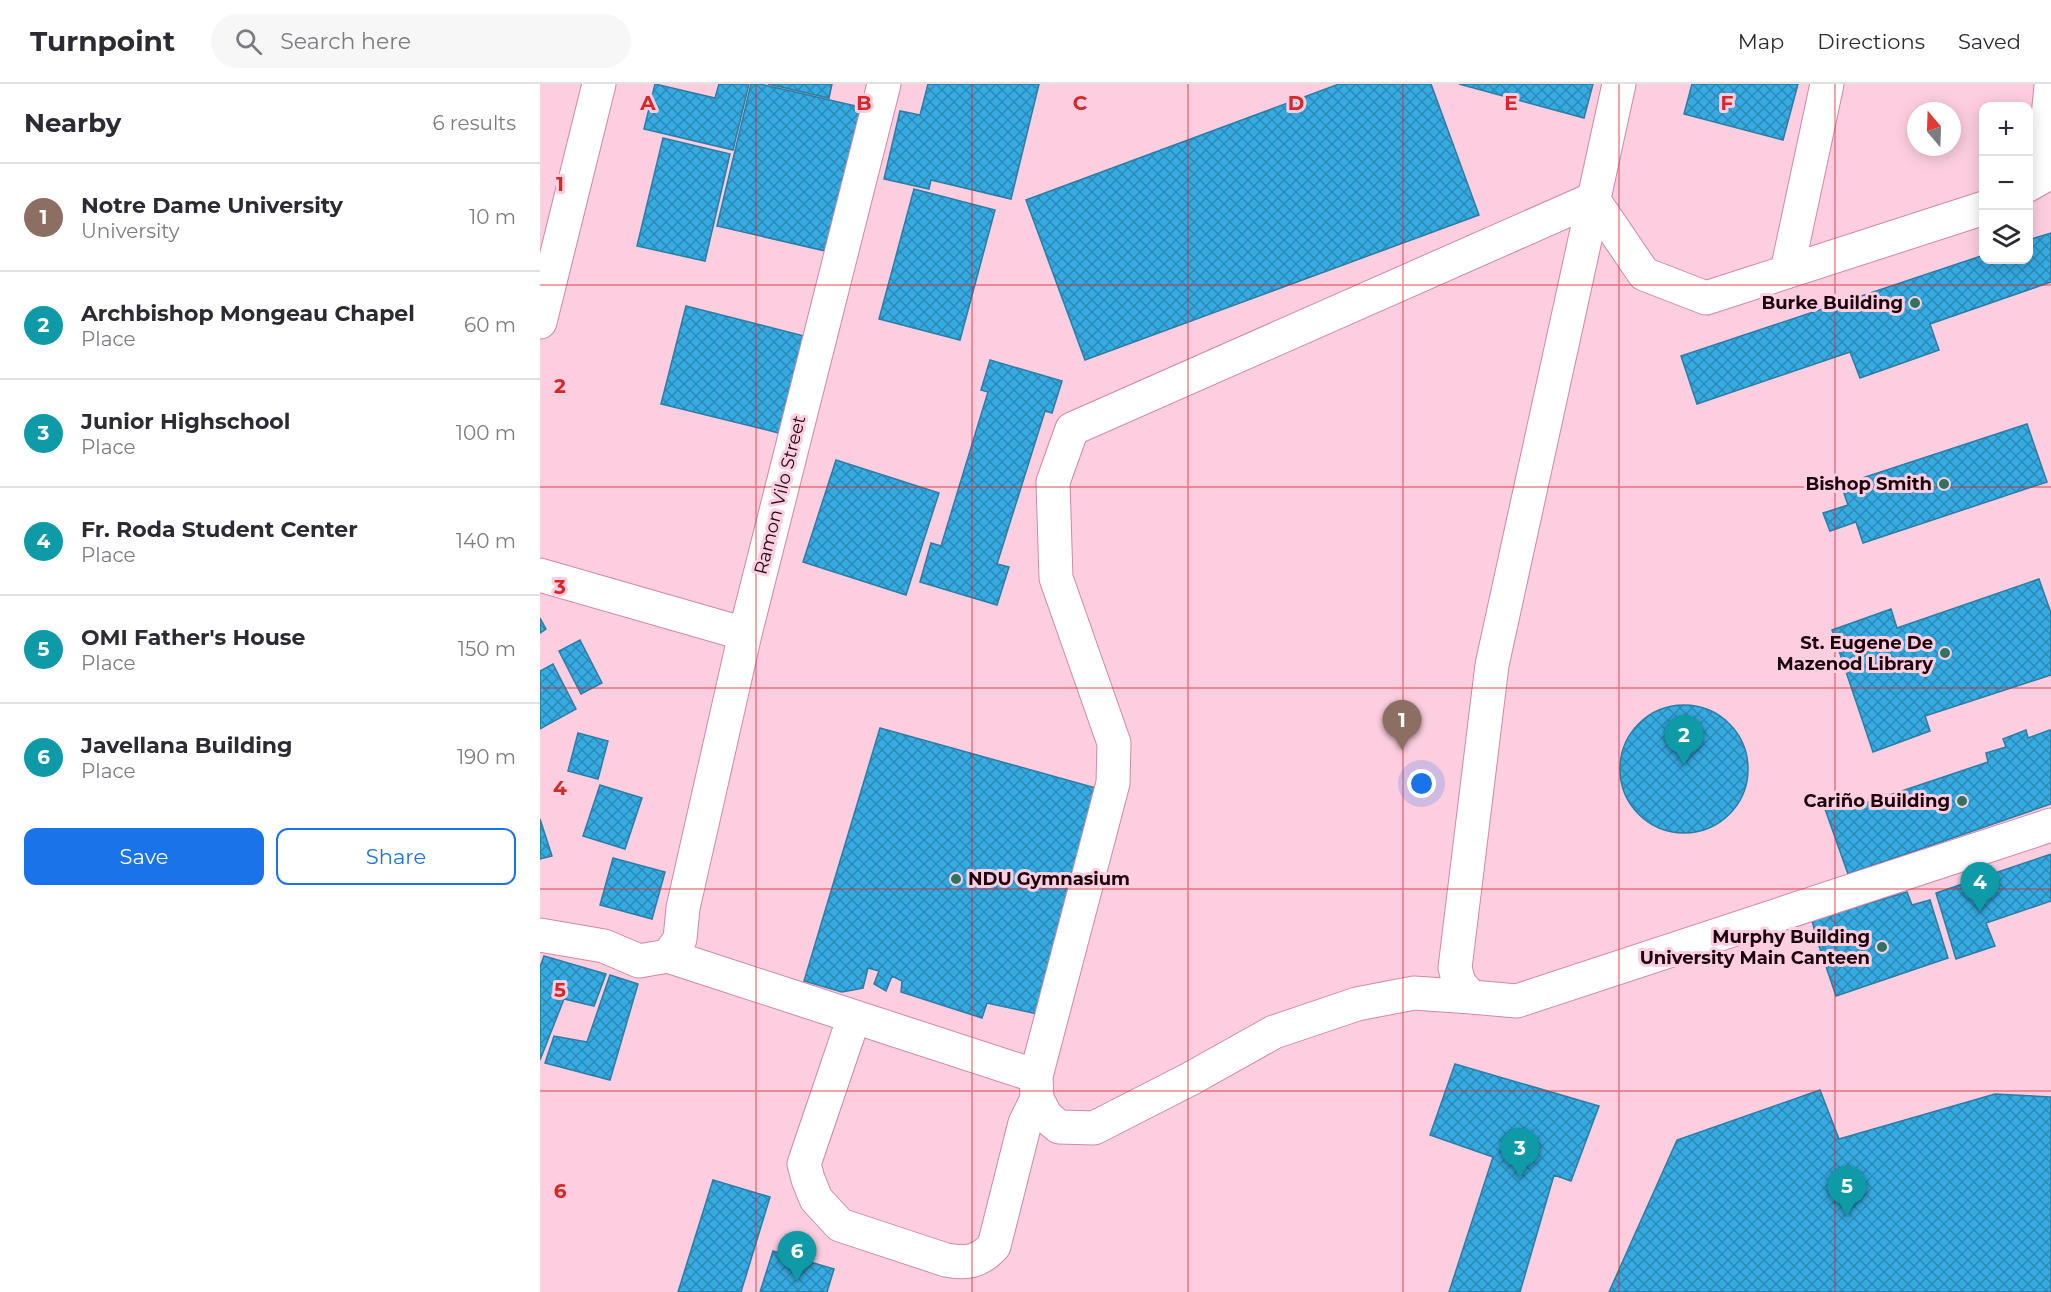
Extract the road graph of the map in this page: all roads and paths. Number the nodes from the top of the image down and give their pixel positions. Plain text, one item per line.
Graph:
1 (599, 84) edge
2 (884, 84) edge
3 (1619, 84) edge
4 (1827, 84) edge
5 (2051, 86) edge
6 (2041, 182) edge
7 (1593, 199) junction
8 (1979, 209) edge
9 (1787, 271) junction
10 (540, 322) edge
11 (540, 575) edge
12 (745, 634) junction
13 (2051, 825) edge
14 (540, 935) edge
15 (668, 956) junction
16 (1471, 997) junction
17 (854, 1017) junction
18 (1036, 1087) junction

1 - 10 street
2 - 12 street, Ramon Vilo Street
3 - 7 street
4 - 9 street
5 - 6 street
7 - 9 street
7 - 16 street
7 - 18 street
8 - 9 street
11 - 12 street
12 - 15 street, Ramon Vilo Street
13 - 16 street
14 - 15 street
15 - 17 street
16 - 18 street
17 - 18 street
17 - 18 street

